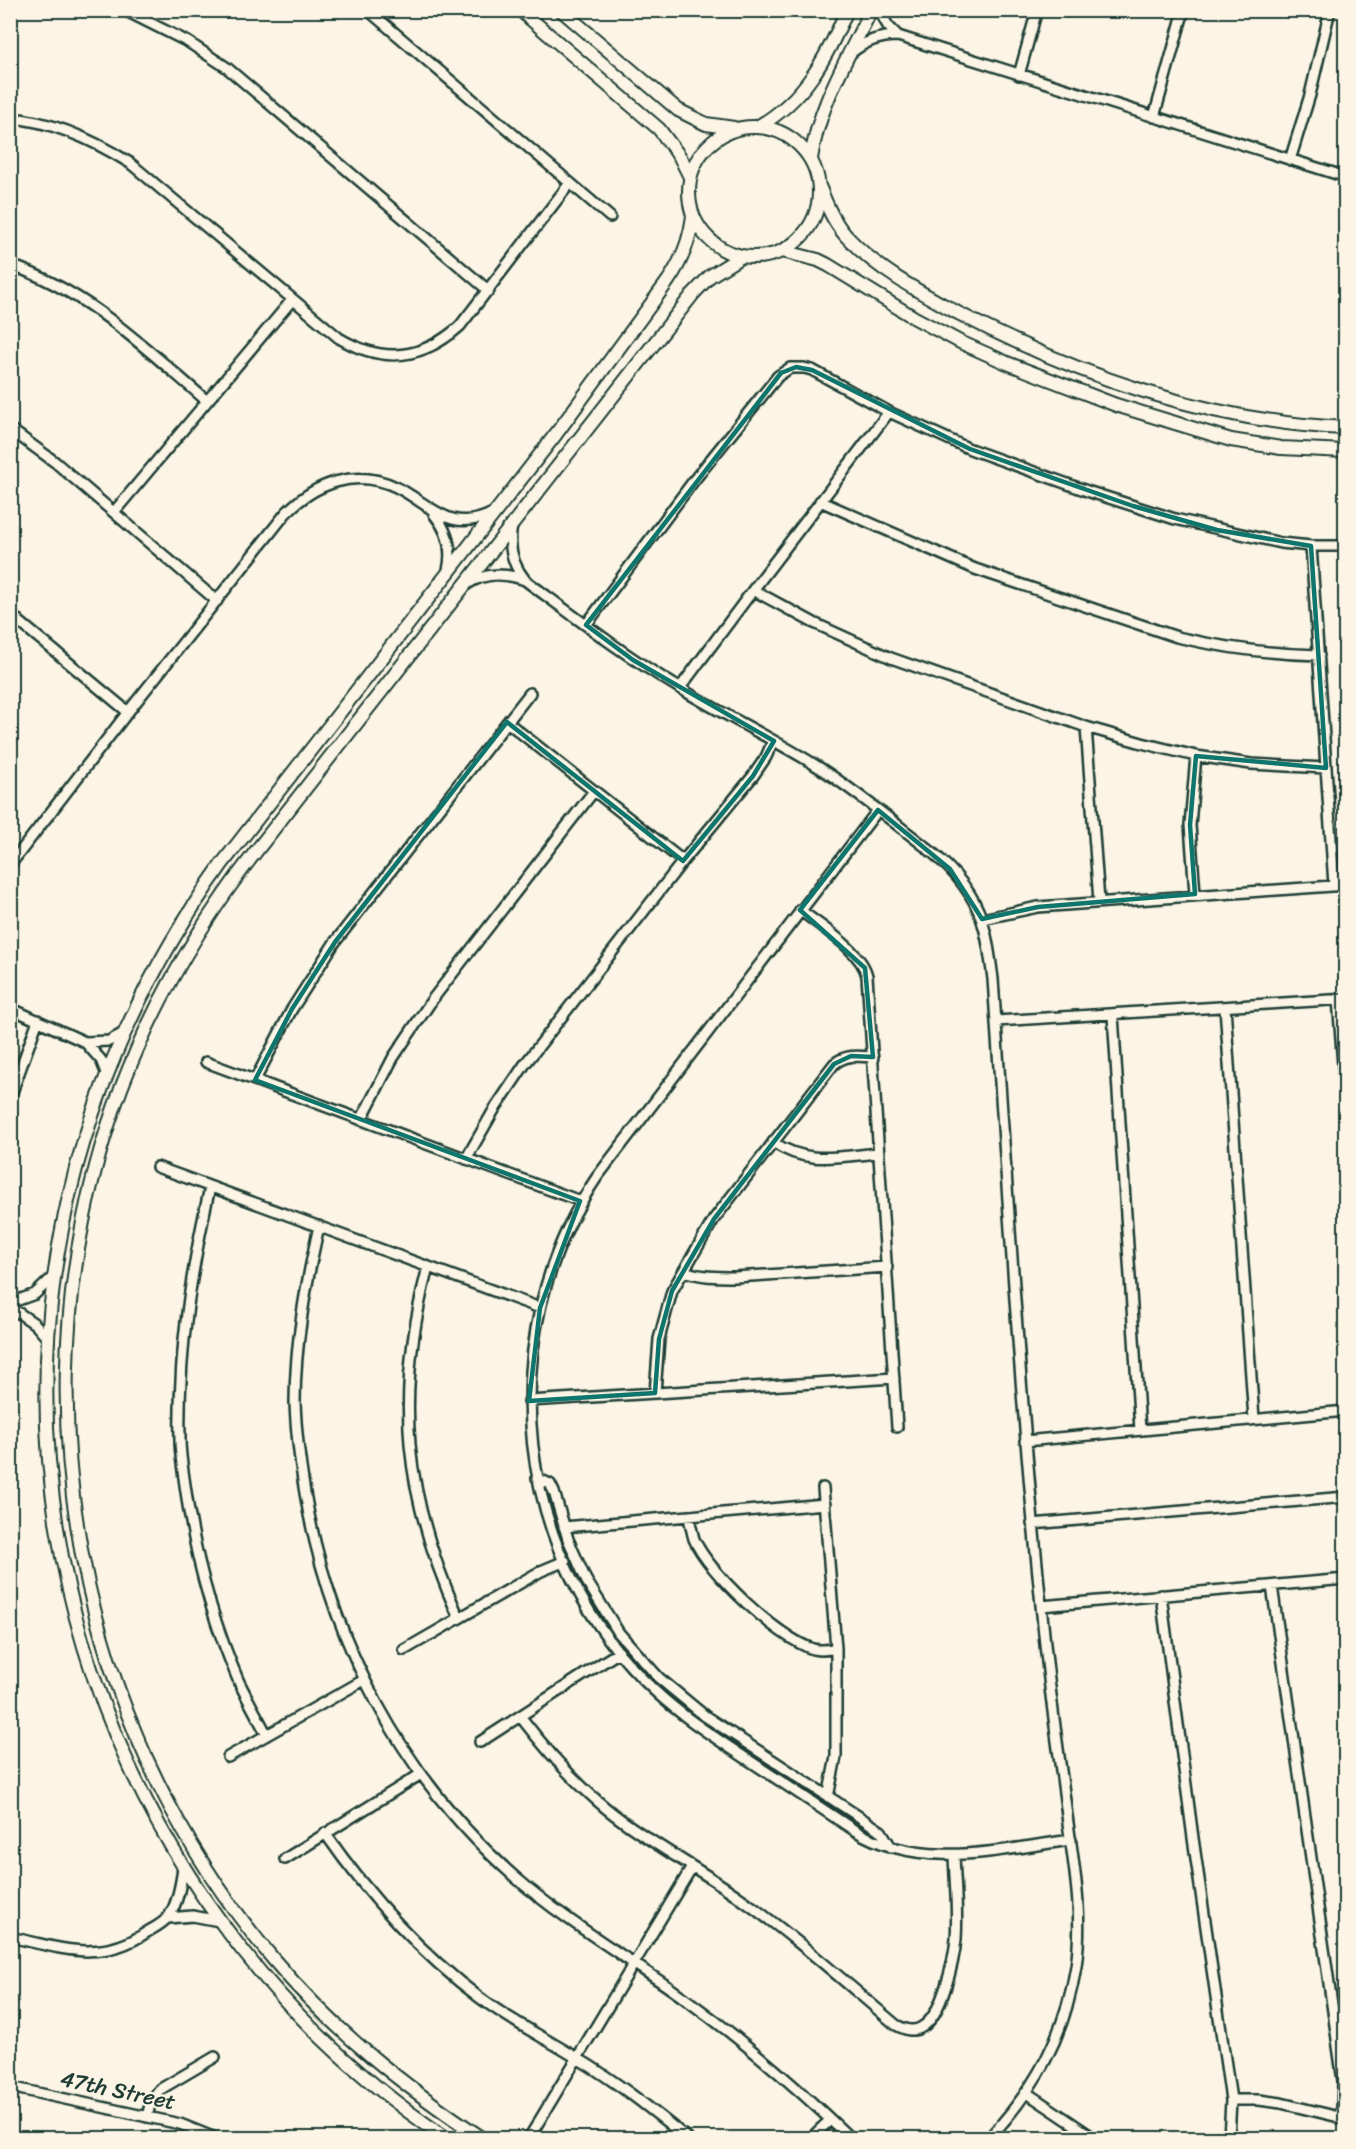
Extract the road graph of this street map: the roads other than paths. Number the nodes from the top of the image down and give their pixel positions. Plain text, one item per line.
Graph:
1 (124, 10) edge
2 (368, 10) edge
3 (520, 10) edge
4 (561, 10) edge
5 (847, 10) edge
6 (872, 10) edge
7 (879, 10) edge
8 (1036, 10) edge
9 (1184, 10) edge
10 (1330, 10) edge
11 (898, 36) junction
12 (851, 52) junction
13 (1019, 75) junction
14 (1154, 117) junction
15 (10, 118) edge
16 (759, 126) junction
17 (738, 128) junction
18 (811, 159) junction
19 (1290, 160) junction
20 (690, 177) junction
21 (1346, 177) edge
22 (570, 183) junction
23 (819, 186) junction
24 (693, 216) junction
25 (609, 217) dead end
26 (782, 251) junction
27 (741, 256) junction
28 (10, 264) edge
29 (489, 291) junction
30 (292, 300) junction
31 (207, 402) junction
32 (889, 412) junction
33 (1346, 428) edge
34 (10, 429) edge
35 (1346, 452) edge
36 (820, 501) junction
37 (496, 511) junction
38 (114, 512) junction
39 (432, 512) junction
40 (512, 524) junction
41 (1311, 546) junction
42 (1346, 546) edge
43 (447, 573) junction
44 (525, 580) junction
45 (464, 586) junction
46 (753, 590) junction
47 (217, 601) junction
48 (14, 617) edge
49 (586, 625) junction
50 (10, 630) edge
51 (1319, 655) junction
52 (680, 688) junction
53 (530, 693) dead end
54 (128, 712) junction
55 (507, 722) junction
56 (1086, 727) junction
57 (773, 741) junction
58 (1196, 756) junction
59 (1326, 768) junction
60 (594, 791) junction
61 (878, 810) junction
62 (683, 861) junction
63 (10, 865) edge
64 (1334, 885) junction
65 (1346, 885) edge
66 (1195, 894) junction
67 (1099, 901) junction
68 (800, 910) junction
69 (982, 919) junction
70 (1342, 999) edge
71 (1225, 1007) junction
72 (10, 1008) edge
73 (1113, 1015) junction
74 (38, 1020) junction
75 (996, 1021) junction
76 (124, 1033) junction
77 (85, 1042) junction
78 (873, 1057) junction
79 (206, 1062) dead end
80 (106, 1075) junction
81 (255, 1080) junction
82 (10, 1098) edge
83 (1346, 1106) edge
84 (361, 1120) junction
85 (773, 1142) junction
86 (879, 1153) junction
87 (466, 1159) junction
88 (157, 1167) dead end
89 (210, 1186) junction
90 (580, 1201) junction
91 (319, 1226) junction
92 (59, 1247) junction
93 (428, 1267) junction
94 (887, 1267) junction
95 (684, 1271) junction
96 (54, 1276) junction
97 (72, 1298) junction
98 (10, 1305) edge
99 (540, 1308) junction
100 (48, 1340) junction
101 (894, 1378) junction
102 (655, 1393) junction
103 (529, 1401) junction
104 (1346, 1411) edge
105 (1254, 1419) junction
106 (897, 1427) dead end
107 (1140, 1430) junction
108 (1025, 1441) junction
109 (537, 1478) junction
110 (823, 1488) dead end
111 (1346, 1497) edge
112 (825, 1504) junction
113 (689, 1516) junction
114 (1032, 1524) junction
115 (564, 1527) junction
116 (565, 1561) junction
117 (1346, 1580) edge
118 (1272, 1586) junction
119 (1161, 1595) junction
120 (1041, 1606) junction
121 (459, 1618) junction
122 (836, 1648) junction
123 (404, 1650) dead end
124 (619, 1652) junction
125 (364, 1680) junction
126 (520, 1716) junction
127 (267, 1735) junction
128 (480, 1742) dead end
129 (228, 1757) dead end
130 (421, 1774) junction
131 (828, 1797) junction
132 (325, 1833) junction
133 (1071, 1840) junction
134 (891, 1847) junction
135 (954, 1855) junction
136 (285, 1859) dead end
137 (693, 1867) junction
138 (183, 1868) junction
139 (168, 1918) junction
140 (219, 1921) junction
141 (10, 1937) edge
142 (635, 1964) junction
143 (215, 2057) dead end
144 (578, 2058) junction
145 (10, 2087) edge
146 (1028, 2093) junction
147 (1231, 2100) junction
148 (147, 2117) junction
149 (1342, 2118) edge
150 (830, 2120) junction
151 (215, 2139) edge
152 (446, 2139) edge
153 (482, 2139) edge
154 (529, 2139) edge
155 (687, 2139) edge
156 (811, 2139) edge
157 (850, 2139) edge
158 (989, 2139) edge
159 (1094, 2139) edge
160 (1229, 2139) edge

1 - 29 street
2 - 22 street
3 - 20 street
4 - 17 street
5 - 16 street
6 - 12 street
7 - 11 street
8 - 13 street
9 - 14 street
10 - 19 street
11 - 12 street
11 - 13 street
12 - 18 street
13 - 14 street
14 - 19 street
15 - 30 street
16 - 17 street
16 - 18 street
17 - 20 street
18 - 23 street
19 - 21 street
20 - 24 street
22 - 25 street
22 - 29 street
23 - 26 street
23 - 33 street
24 - 27 street
24 - 37 street
26 - 27 street
26 - 35 street
27 - 40 street
28 - 31 street
29 - 30 street
30 - 31 street
31 - 38 street
32 - 36 street
32 - 41 street
32 - 49 street
34 - 38 street
36 - 46 street
36 - 51 street
37 - 39 street
37 - 43 street
38 - 47 street
39 - 43 street
39 - 47 street
40 - 44 street
40 - 45 street
41 - 42 street
41 - 51 street
43 - 76 street
44 - 45 street
44 - 49 street
45 - 97 street
46 - 52 street
46 - 56 street
47 - 54 street
48 - 50 street
48 - 54 street
49 - 52 street
51 - 59 street
52 - 57 street
53 - 55 street
54 - 63 street
55 - 60 street
55 - 81 street
56 - 58 street
56 - 67 street
57 - 61 street
57 - 62 street
58 - 59 street
58 - 66 street
59 - 64 street
60 - 62 street
60 - 84 street
61 - 68 street
61 - 69 street
62 - 87 street
64 - 65 street
64 - 66 street
66 - 67 street
67 - 69 street
68 - 78 street
68 - 90 street
69 - 75 street
70 - 71 street
70 - 83 street
71 - 73 street
71 - 105 street
72 - 74 street
73 - 75 street
73 - 107 street
74 - 77 street
74 - 82 street
75 - 108 street
76 - 77 street
76 - 80 street
77 - 80 street
78 - 85 street
78 - 86 street
79 - 81 street
80 - 92 street
81 - 84 street
84 - 87 street
85 - 86 street
85 - 95 street
86 - 94 street
87 - 90 street
88 - 89 street
89 - 91 street
89 - 127 street
90 - 99 street
91 - 93 street
91 - 125 street
92 - 96 street
92 - 97 street
93 - 99 street
93 - 121 street
94 - 95 street
94 - 101 street
95 - 102 street
96 - 98 street
96 - 100 street
97 - 153 street
98 - 100 street
99 - 103 street
100 - 138 street
101 - 102 street
101 - 106 street
102 - 103 street
103 - 109 street
104 - 105 street
105 - 107 street
107 - 108 street
108 - 114 street
109 - 115 street
109 - 116 street
110 - 112 street
111 - 114 street
112 - 113 street
112 - 122 street
113 - 115 street
113 - 122 street
114 - 120 street
115 - 131 street
116 - 121 street
116 - 124 street
117 - 118 street
118 - 119 street
118 - 149 street
119 - 120 street
119 - 147 street
120 - 133 street
121 - 123 street
122 - 131 street
124 - 126 street
124 - 134 street
125 - 127 street
125 - 130 street
126 - 128 street
126 - 137 street
127 - 129 street
130 - 132 street
130 - 142 street
131 - 134 street
132 - 136 street
132 - 144 street
133 - 135 street
133 - 146 street
134 - 135 street
135 - 137 street
137 - 142 street
138 - 139 street
138 - 140 street
139 - 140 street
139 - 141 street
140 - 152 street
142 - 144 street
142 - 150 street
143 - 148 street
144 - 154 street
144 - 155 street
145 - 148 street, 47th Street
146 - 158 street
146 - 159 street
147 - 149 street
147 - 160 street
148 - 151 street, 47th Street
150 - 156 street
150 - 157 street

